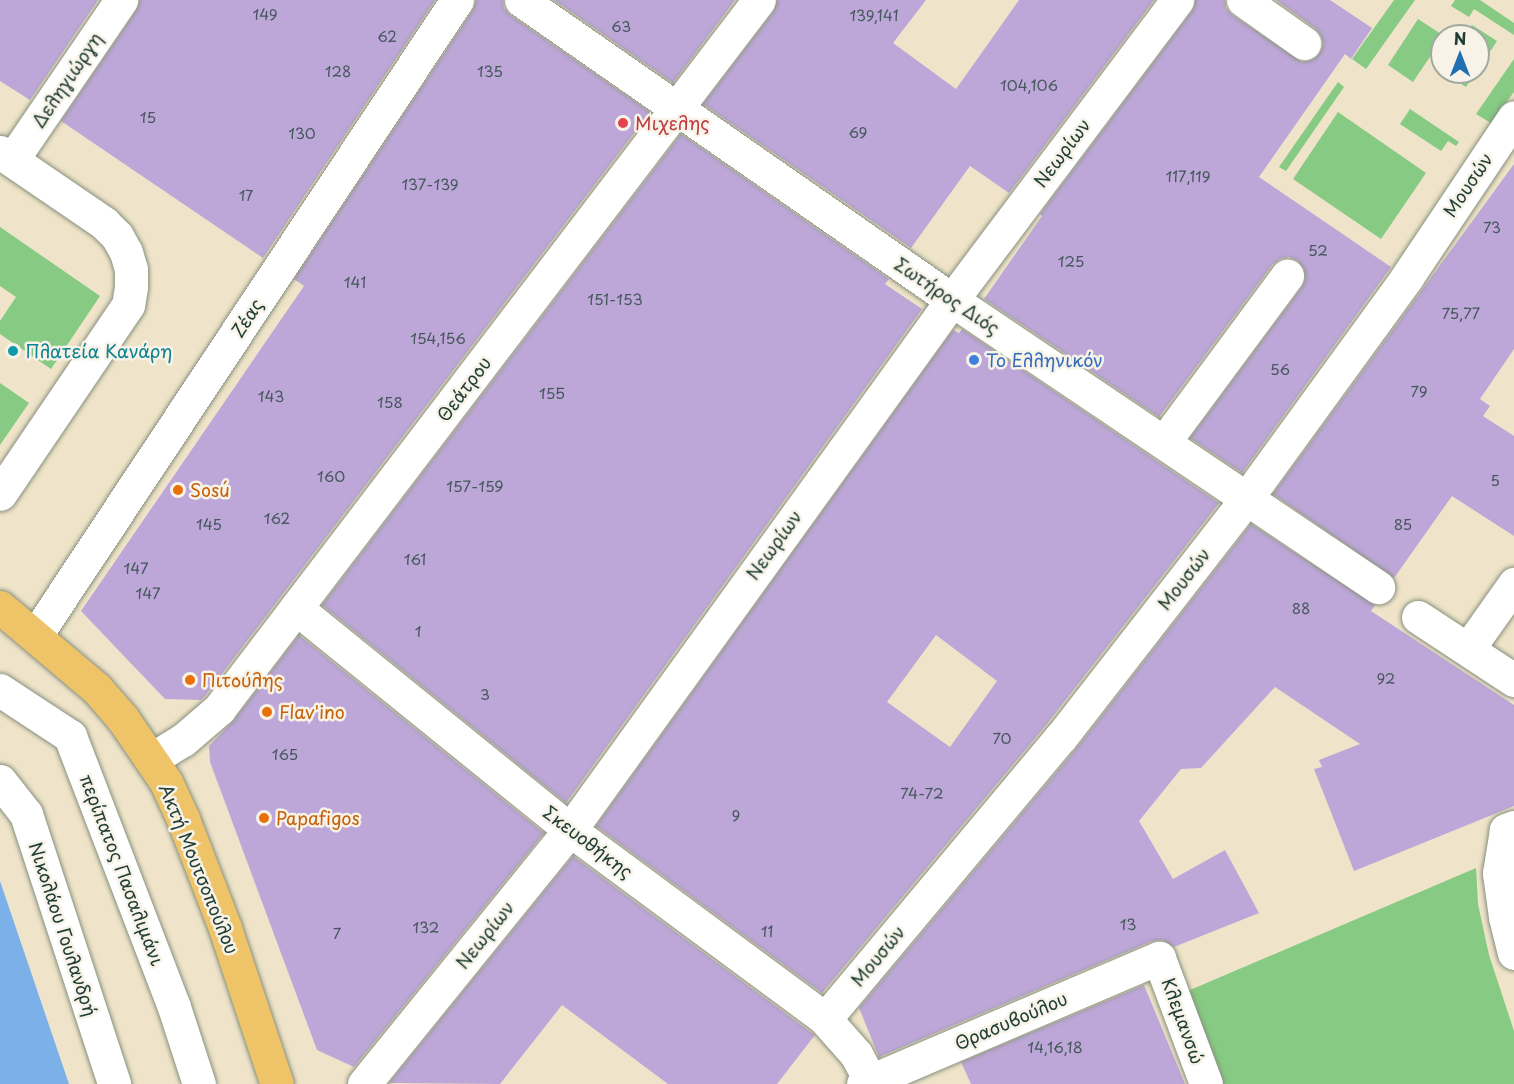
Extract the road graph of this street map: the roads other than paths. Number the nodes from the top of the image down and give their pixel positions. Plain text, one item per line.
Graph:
1 (121, 0) edge
2 (457, 0) edge
3 (521, 0) edge
4 (759, 0) edge
5 (1177, 0) edge
6 (1243, 0) edge
7 (1304, 43) dead end
8 (677, 110) junction
9 (1514, 117) edge
10 (6, 156) edge
11 (1287, 276) dead end
12 (952, 300) junction
13 (1164, 442) junction
14 (0, 494) edge
15 (1246, 499) junction
16 (1514, 584) edge
17 (1378, 587) dead end
18 (0, 608) edge
19 (296, 608) junction
20 (1418, 617) dead end
21 (36, 636) junction
22 (1468, 649) junction
23 (1514, 680) edge
24 (0, 690) edge
25 (152, 759) junction
26 (0, 781) edge
27 (1510, 829) edge
28 (570, 830) junction
29 (1514, 953) edge
30 (1160, 958) joint
31 (825, 1019) junction
32 (869, 1083) edge
33 (114, 1084) edge
34 (199, 1084) edge
35 (277, 1084) edge
36 (364, 1084) edge
37 (1206, 1084) edge

1 - 10 street, Δεληγιώργη
2 - 21 street, Ζέας
3 - 8 street, Σωτήρος Διός
4 - 8 street, Θεάτρου
5 - 12 street, Νεωρίων
6 - 7 street
8 - 12 street, Σωτήρος Διός
8 - 19 street, Θεάτρου
9 - 15 street, Μουσών
10 - 14 street
11 - 13 street
12 - 13 street, Σωτήρος Διός
12 - 28 street, Νεωρίων
13 - 15 street, Σωτήρος Διός
15 - 17 street, Σωτήρος Διός
15 - 31 street, Μουσών
16 - 22 street
18 - 21 main road, Ακτή Μουτσοπούλου
19 - 25 street, Θεάτρου
19 - 28 street, Σκευοθήκης
20 - 22 street
21 - 25 main road, Ακτή Μουτσοπούλου
22 - 23 street
24 - 34 street, περίπατος Πασαλιμάνι
25 - 35 main road, Ακτή Μουτσοπούλου
26 - 33 street, Νικολάου Γουλανδρή
27 - 29 street
28 - 31 street, Σκευοθήκης
28 - 36 street, Νεωρίων
30 - 32 street, Θρασυβούλου
30 - 37 street, Κλεμανσώ
31 - 32 street, Σκευοθήκης

